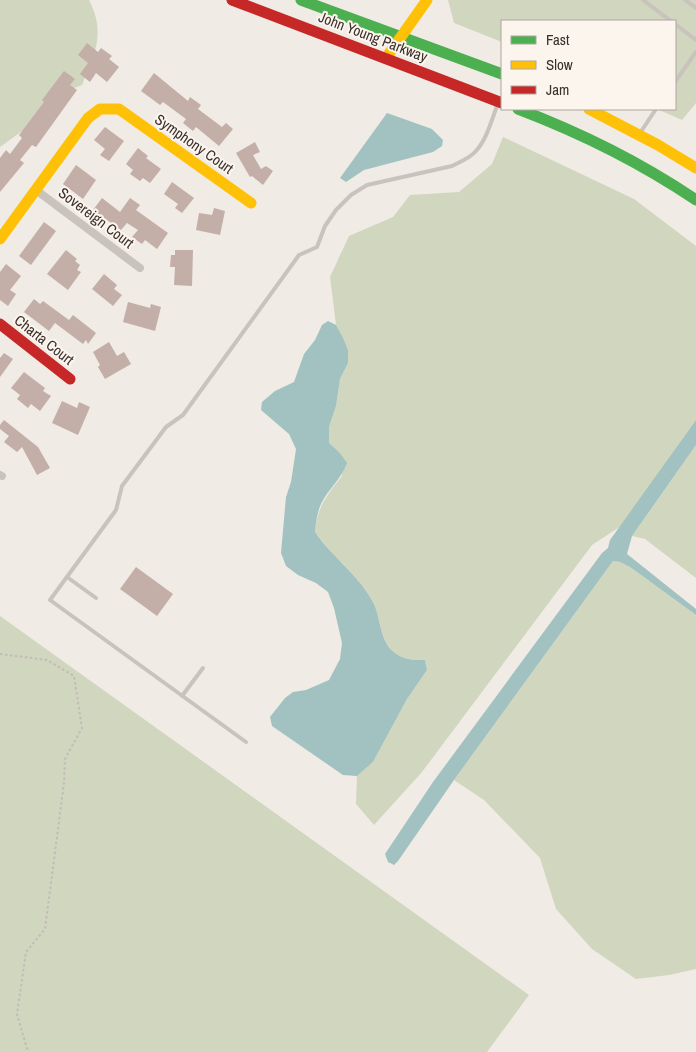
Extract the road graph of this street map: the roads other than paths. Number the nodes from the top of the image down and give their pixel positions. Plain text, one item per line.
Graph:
1 (232, 0) edge
2 (301, 0) edge
3 (427, 0) edge
4 (642, 0) edge
5 (685, 0) edge
6 (696, 8) edge
7 (670, 20) edge
8 (676, 25) edge
9 (401, 38) junction
10 (696, 40) edge
11 (696, 52) edge
12 (386, 58) junction
13 (501, 74) edge
14 (676, 81) edge
15 (500, 102) edge
16 (520, 110) edge
17 (591, 110) edge
18 (655, 110) edge
19 (639, 134) junction
20 (609, 148) junction
21 (696, 168) edge
22 (36, 190) junction
23 (696, 192) edge
24 (696, 200) edge
25 (251, 203) dead end
26 (0, 239) edge
27 (140, 268) dead end
28 (0, 324) edge
29 (70, 379) dead end
30 (67, 577) junction
31 (96, 598) dead end
32 (203, 668) dead end
33 (182, 696) junction
34 (246, 742) dead end

1 - 12 main road, John Young Parkway
2 - 9 main road, John Young Parkway
3 - 9 main road
4 - 7 lane
5 - 6 lane
8 - 10 lane
9 - 12 main road
9 - 13 main road, John Young Parkway
11 - 14 lane
12 - 15 main road, John Young Parkway
15 - 30 lane
16 - 20 main road
17 - 19 main road
18 - 19 lane
19 - 21 main road
20 - 23 main road
20 - 24 main road
22 - 25 main road, Symphony Court
22 - 26 main road
22 - 27 street, Sovereign Court
28 - 29 main road, Charta Court
30 - 31 lane
30 - 33 lane
32 - 33 lane
33 - 34 lane

